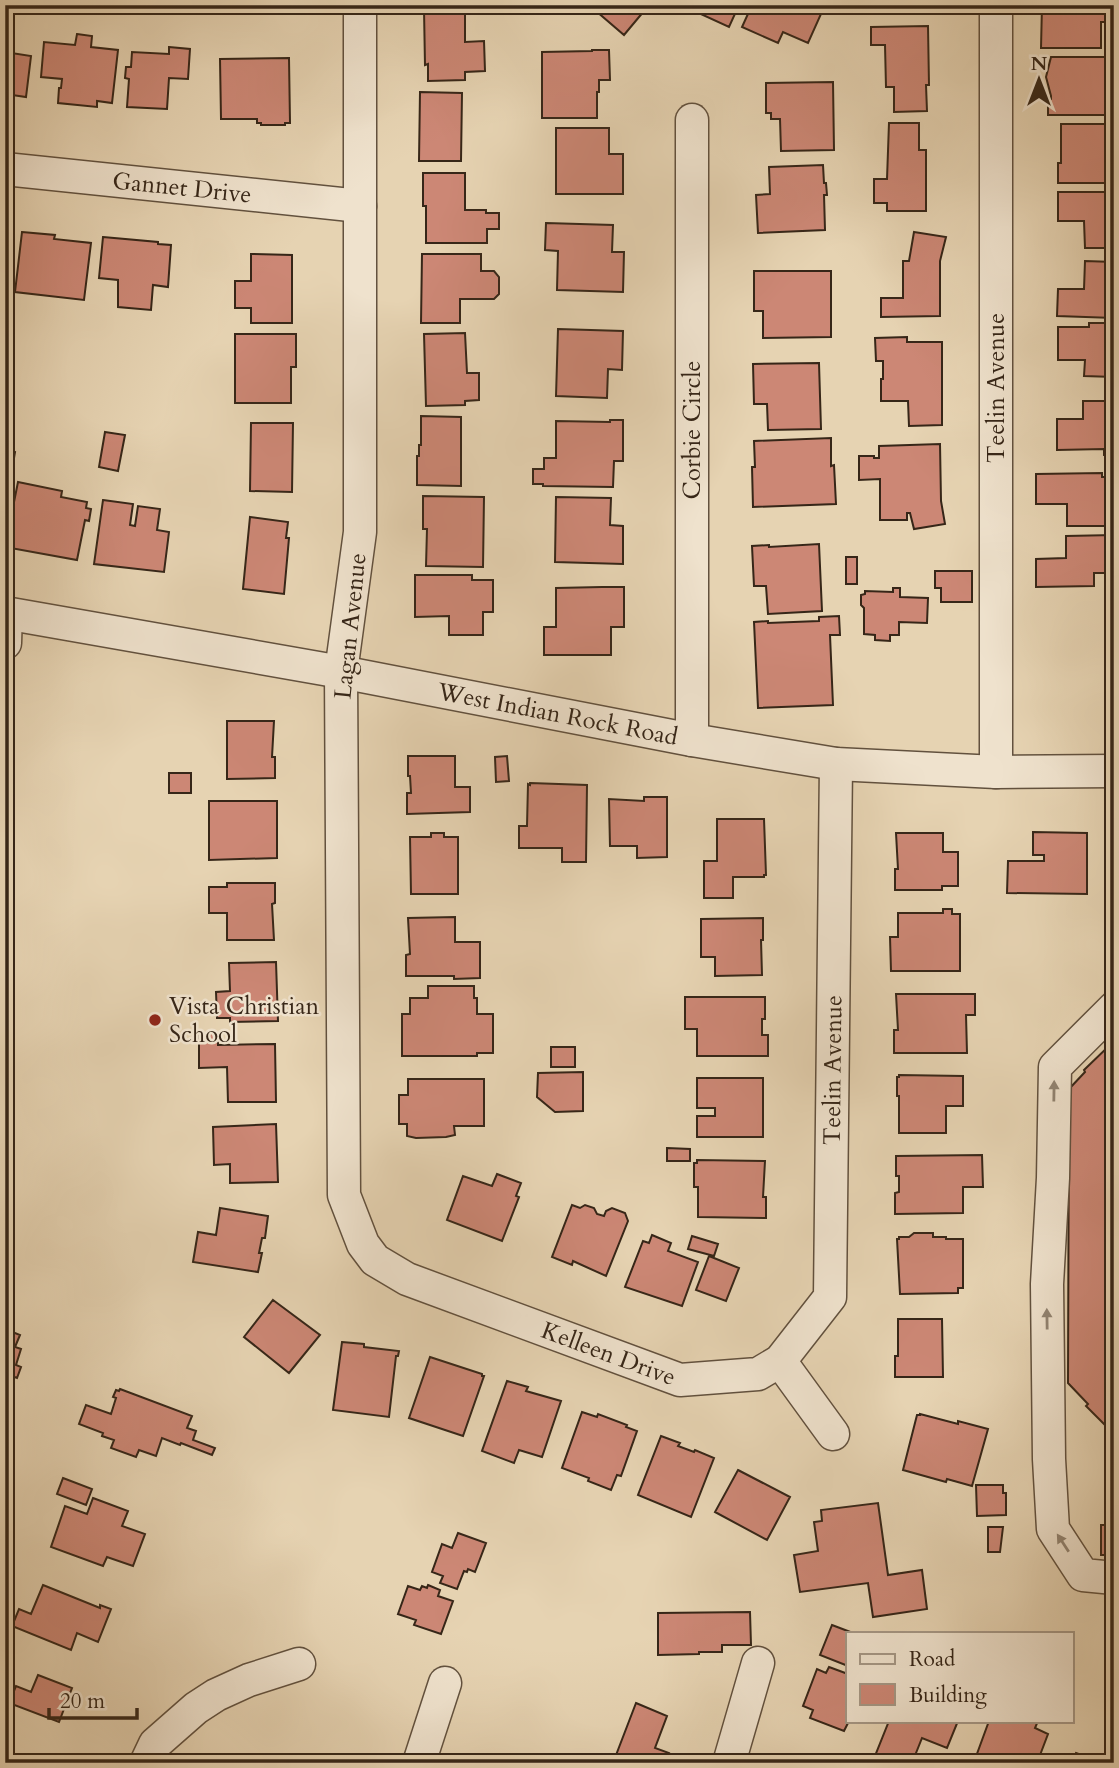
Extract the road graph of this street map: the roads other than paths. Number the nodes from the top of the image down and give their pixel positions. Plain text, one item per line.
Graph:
1 (360, 5) edge
2 (996, 5) edge
3 (692, 120) dead end
4 (5, 169) edge
5 (360, 206) junction
6 (6, 623) edge
7 (341, 672) junction
8 (692, 740) junction
9 (836, 764) junction
10 (1114, 771) edge
11 (996, 772) junction
12 (1114, 1007) edge
13 (363, 1244) joint
14 (780, 1361) junction
15 (834, 1434) dead end
16 (1114, 1578) edge
17 (758, 1663) dead end
18 (299, 1664) dead end
19 (445, 1683) dead end
20 (735, 1761) edge
21 (146, 1763) edge
22 (419, 1763) edge

1 - 5 street, Lagan Avenue
2 - 11 street, Teelin Avenue
3 - 8 street, Corbie Circle
4 - 5 street, Gannet Drive
5 - 7 street, Lagan Avenue
6 - 7 street, West Indian Rock Road
7 - 8 street, West Indian Rock Road
7 - 13 street, Lagan Avenue
8 - 9 street, West Indian Rock Road
9 - 11 street, West Indian Rock Road
9 - 14 street, Teelin Avenue
10 - 11 street, West Indian Rock Road
16 -> 12 street
13 - 14 street, Kelleen Drive
14 - 15 street
17 - 20 street
18 - 21 street
19 - 22 street

